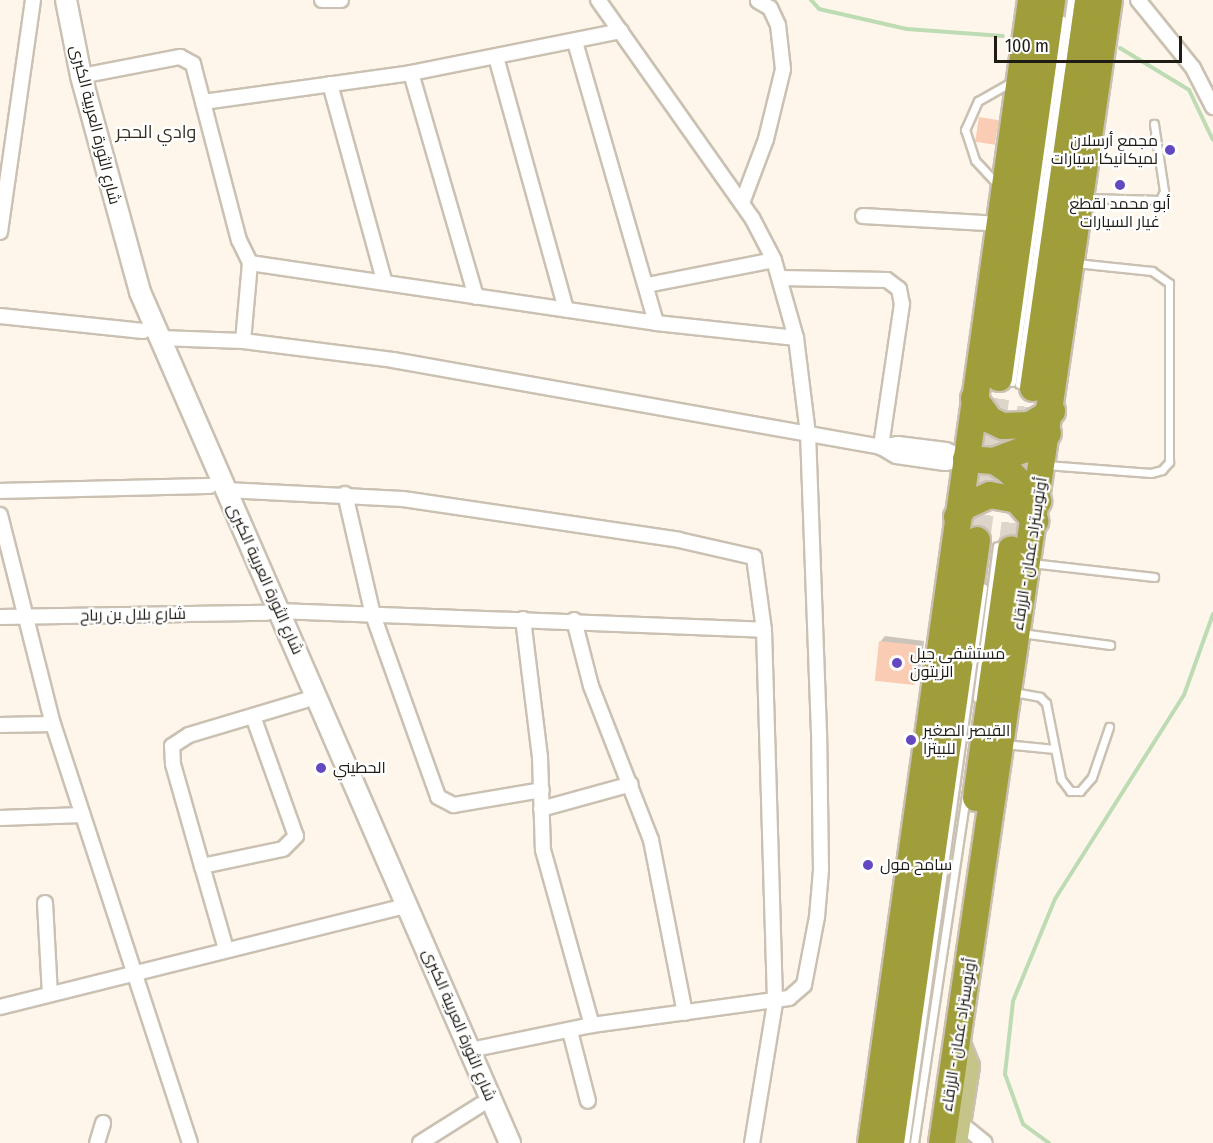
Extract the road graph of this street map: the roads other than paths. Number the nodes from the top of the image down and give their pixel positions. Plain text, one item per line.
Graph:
1 (33, 0) edge
2 (56, 0) edge
3 (66, 0) edge
4 (322, 0) edge
5 (341, 0) edge
6 (598, 0) edge
7 (1030, 0) edge
8 (1052, 0) edge
9 (1064, 0) edge
10 (1071, 0) edge
11 (1088, 0) edge
12 (1109, 0) edge
13 (1138, 0) edge
14 (759, 1) edge
15 (621, 31) junction
16 (575, 42) junction
17 (496, 57) junction
18 (411, 73) junction
19 (81, 76) junction
20 (1020, 78) junction
21 (330, 84) junction
22 (203, 102) junction
23 (1213, 106) edge
24 (1154, 124) dead end
25 (1004, 192) junction
26 (1082, 198) junction
27 (742, 203) junction
28 (863, 216) dead end
29 (1000, 224) junction
30 (0, 232) edge
31 (774, 260) junction
32 (250, 263) junction
33 (1073, 263) junction
34 (780, 278) junction
35 (385, 283) junction
36 (647, 285) junction
37 (476, 297) junction
38 (566, 309) junction
39 (0, 316) edge
40 (656, 323) junction
41 (151, 334) junction
42 (796, 338) junction
43 (243, 341) junction
44 (1016, 383) junction
45 (974, 398) junction
46 (1050, 422) junction
47 (807, 434) junction
48 (881, 447) junction
49 (966, 459) junction
50 (994, 462) junction
51 (1044, 465) junction
52 (218, 488) junction
53 (0, 491) edge
54 (345, 494) junction
55 (1036, 511) junction
56 (0, 515) edge
57 (957, 517) junction
58 (1001, 548) junction
59 (1154, 577) dead end
60 (273, 612) junction
61 (373, 615) junction
62 (25, 616) junction
63 (0, 617) edge
64 (523, 619) junction
65 (574, 620) junction
66 (764, 630) junction
67 (1018, 632) junction
68 (1110, 645) dead end
69 (1010, 692) junction
70 (306, 700) junction
71 (976, 706) dead end
72 (254, 719) junction
73 (53, 724) junction
74 (0, 725) edge
75 (1109, 728) dead end
76 (1002, 744) junction
77 (1055, 749) junction
78 (968, 783) dead end
79 (631, 784) junction
80 (542, 790) junction
81 (541, 809) junction
82 (82, 815) junction
83 (0, 818) edge
84 (202, 866) junction
85 (45, 903) dead end
86 (401, 905) junction
87 (226, 949) junction
88 (134, 971) junction
89 (50, 994) junction
90 (775, 1003) junction
91 (0, 1008) edge
92 (685, 1013) junction
93 (592, 1025) junction
94 (570, 1031) junction
95 (958, 1041) junction
96 (470, 1050) junction
97 (588, 1101) dead end
98 (480, 1105) junction
99 (103, 1123) dead end
100 (957, 1133) edge
101 (97, 1143) edge
102 (190, 1143) edge
103 (420, 1143) edge
104 (496, 1143) edge
105 (510, 1143) edge
106 (752, 1143) edge
107 (871, 1143) edge
108 (891, 1143) edge
109 (905, 1143) edge
110 (914, 1143) edge
111 (927, 1143) edge
112 (942, 1143) edge
113 (985, 1143) edge

1 - 30 street
2 - 41 main road, شارع الثورة العربية الكبرى
3 - 19 main road, شارع الثورة العربية الكبرى
4 - 5 street
6 - 15 street
7 - 20 highway
8 - 44 highway
9 - 44 lane
10 - 44 lane
11 - 44 highway
12 - 26 highway, أوتوستراد عمان - الزرقاء
13 - 23 street
14 - 27 street
15 - 16 street
15 - 27 street
16 - 17 street
16 - 36 street
17 - 18 street
17 - 38 street
18 - 21 street
18 - 37 street
19 - 22 street
19 - 41 main road, شارع الثورة العربية الكبرى
20 - 25 highway
20 - 25 lane
21 - 22 street
21 - 35 street
22 - 32 street
24 - 26 lane
25 - 29 highway
26 - 33 highway, أوتوستراد عمان - الزرقاء
27 - 31 street
28 - 29 street
29 - 45 highway
31 - 34 street
31 - 36 street
32 - 35 street
32 - 43 street
33 - 46 highway, أوتوستراد عمان - الزرقاء
33 - 51 lane
34 - 42 street
34 - 48 street
35 - 37 street
36 - 40 street
37 - 38 street
38 - 40 street
39 - 41 street
40 - 42 street
41 - 43 street
41 - 52 main road, شارع الثورة العربية الكبرى
42 - 47 street
43 - 47 street
45 - 46 highway
45 - 49 highway
46 - 50 highway
46 - 51 highway, أوتوستراد عمان - الزرقاء
47 - 48 street
47 - 90 street
48 - 49 street
49 - 50 highway
49 - 57 highway
50 - 55 highway
51 - 55 highway, أوتوستراد عمان - الزرقاء
52 - 53 street
52 - 54 street
52 - 60 main road, شارع الثورة العربية الكبرى
54 - 61 street
54 - 66 street
55 - 57 highway
55 - 58 highway, أوتوستراد عمان - الزرقاء
56 - 62 street
57 - 107 highway
58 - 59 lane
58 - 67 highway, أوتوستراد عمان - الزرقاء
58 - 71 lane
58 - 108 highway, أوتوستراد عمان - الزرقاء
58 - 109 lane
58 - 111 highway, أوتوستراد عمان - الزرقاء
60 - 61 street, شارع بلال بن رباح
60 - 62 street, شارع بلال بن رباح
60 - 70 main road, شارع الثورة العربية الكبرى
60 - 86 main road, شارع الثورة العربية الكبرى
61 - 64 street, شارع بلال بن رباح
61 - 80 street
62 - 63 street, شارع بلال بن رباح
62 - 73 street
64 - 65 street, شارع بلال بن رباح
64 - 80 street
65 - 66 street, شارع بلال بن رباح
65 - 79 street
66 - 90 street
67 - 68 lane
67 - 69 highway, أوتوستراد عمان - الزرقاء
69 - 76 highway, أوتوستراد عمان - الزرقاء
69 - 77 lane
70 - 72 street
70 - 86 main road, شارع الثورة العربية الكبرى
72 - 84 street
72 - 84 street
73 - 74 street
73 - 82 street
75 - 77 lane
76 - 77 lane
76 - 95 highway, أوتوستراد عمان - الزرقاء
78 - 110 lane
79 - 81 street
79 - 92 street
80 - 81 street
81 - 93 street
82 - 83 street
82 - 88 street
84 - 87 street
85 - 89 street
86 - 87 street
86 - 96 main road, شارع الثورة العربية الكبرى
86 - 98 main road, شارع الثورة العربية الكبرى
87 - 88 street
88 - 89 street
88 - 102 street
89 - 91 street
90 - 92 street
90 - 106 street
92 - 93 street
93 - 94 street
94 - 96 street
94 - 97 street
95 - 100 main road
95 - 112 highway, أوتوستراد عمان - الزرقاء
96 - 105 main road, شارع الثورة العربية الكبرى
98 - 103 street
98 - 104 main road, شارع الثورة العربية الكبرى
99 - 101 street
100 - 113 street

